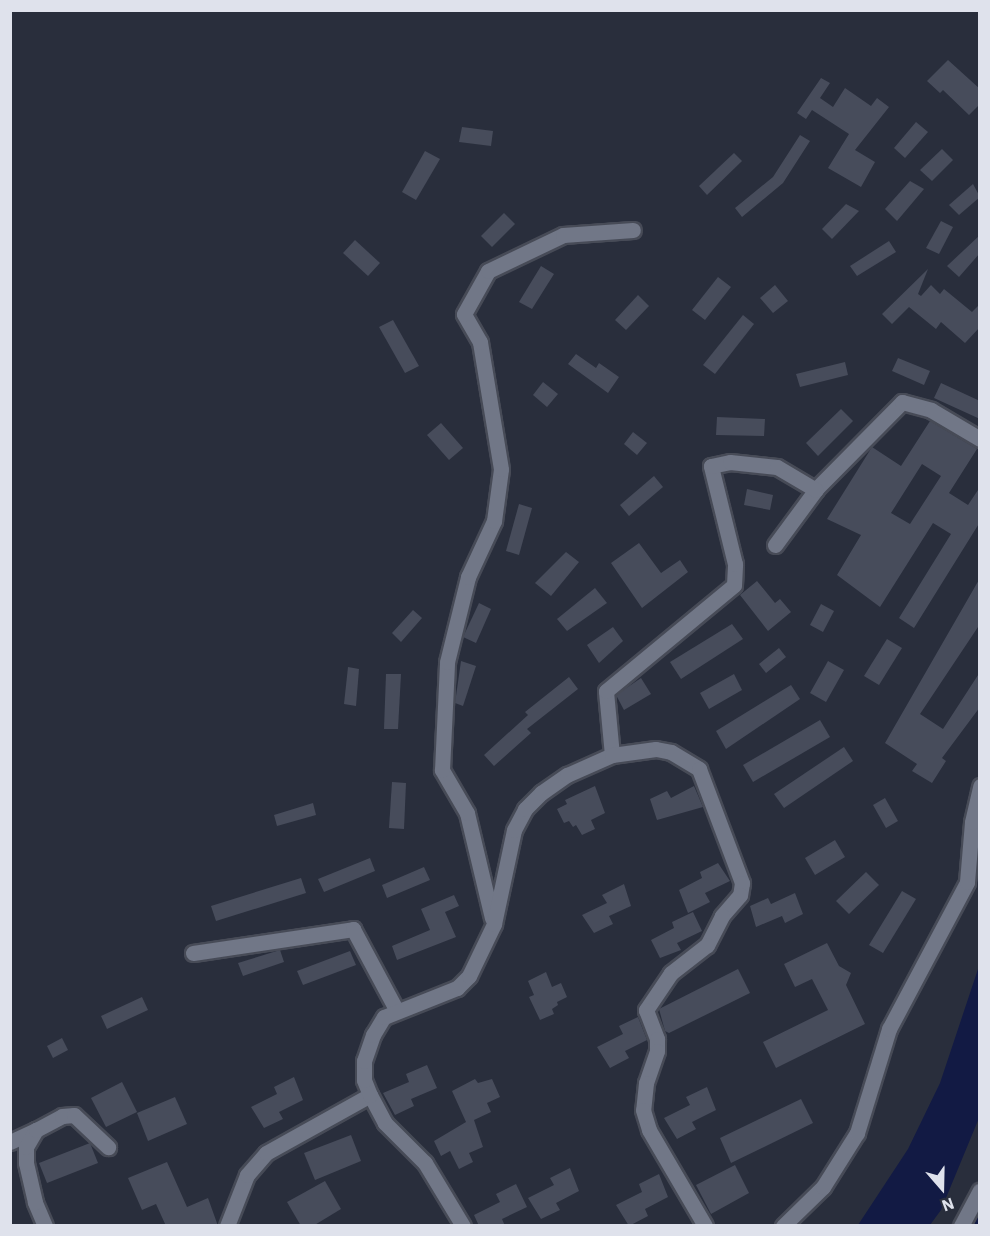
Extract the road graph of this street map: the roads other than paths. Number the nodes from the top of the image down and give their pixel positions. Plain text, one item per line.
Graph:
1 (633, 230) dead end
2 (980, 439) edge
3 (816, 490) junction
4 (776, 545) dead end
5 (612, 755) junction
6 (980, 786) edge
7 (494, 924) junction
8 (193, 953) dead end
9 (397, 1011) junction
10 (370, 1095) junction
11 (36, 1130) junction
12 (10, 1142) edge
13 (108, 1147) dead end
14 (980, 1191) edge
15 (45, 1226) edge
16 (227, 1226) edge
17 (463, 1226) edge
18 (705, 1226) edge
19 (783, 1226) edge
20 (961, 1226) edge

1 - 7 street
2 - 3 street
3 - 4 street
3 - 5 street
5 - 7 street
5 - 18 street
6 - 19 street
7 - 9 street
8 - 9 street
9 - 10 street
10 - 16 street
10 - 17 street
11 - 12 street
11 - 13 street
11 - 15 street
14 - 20 street

